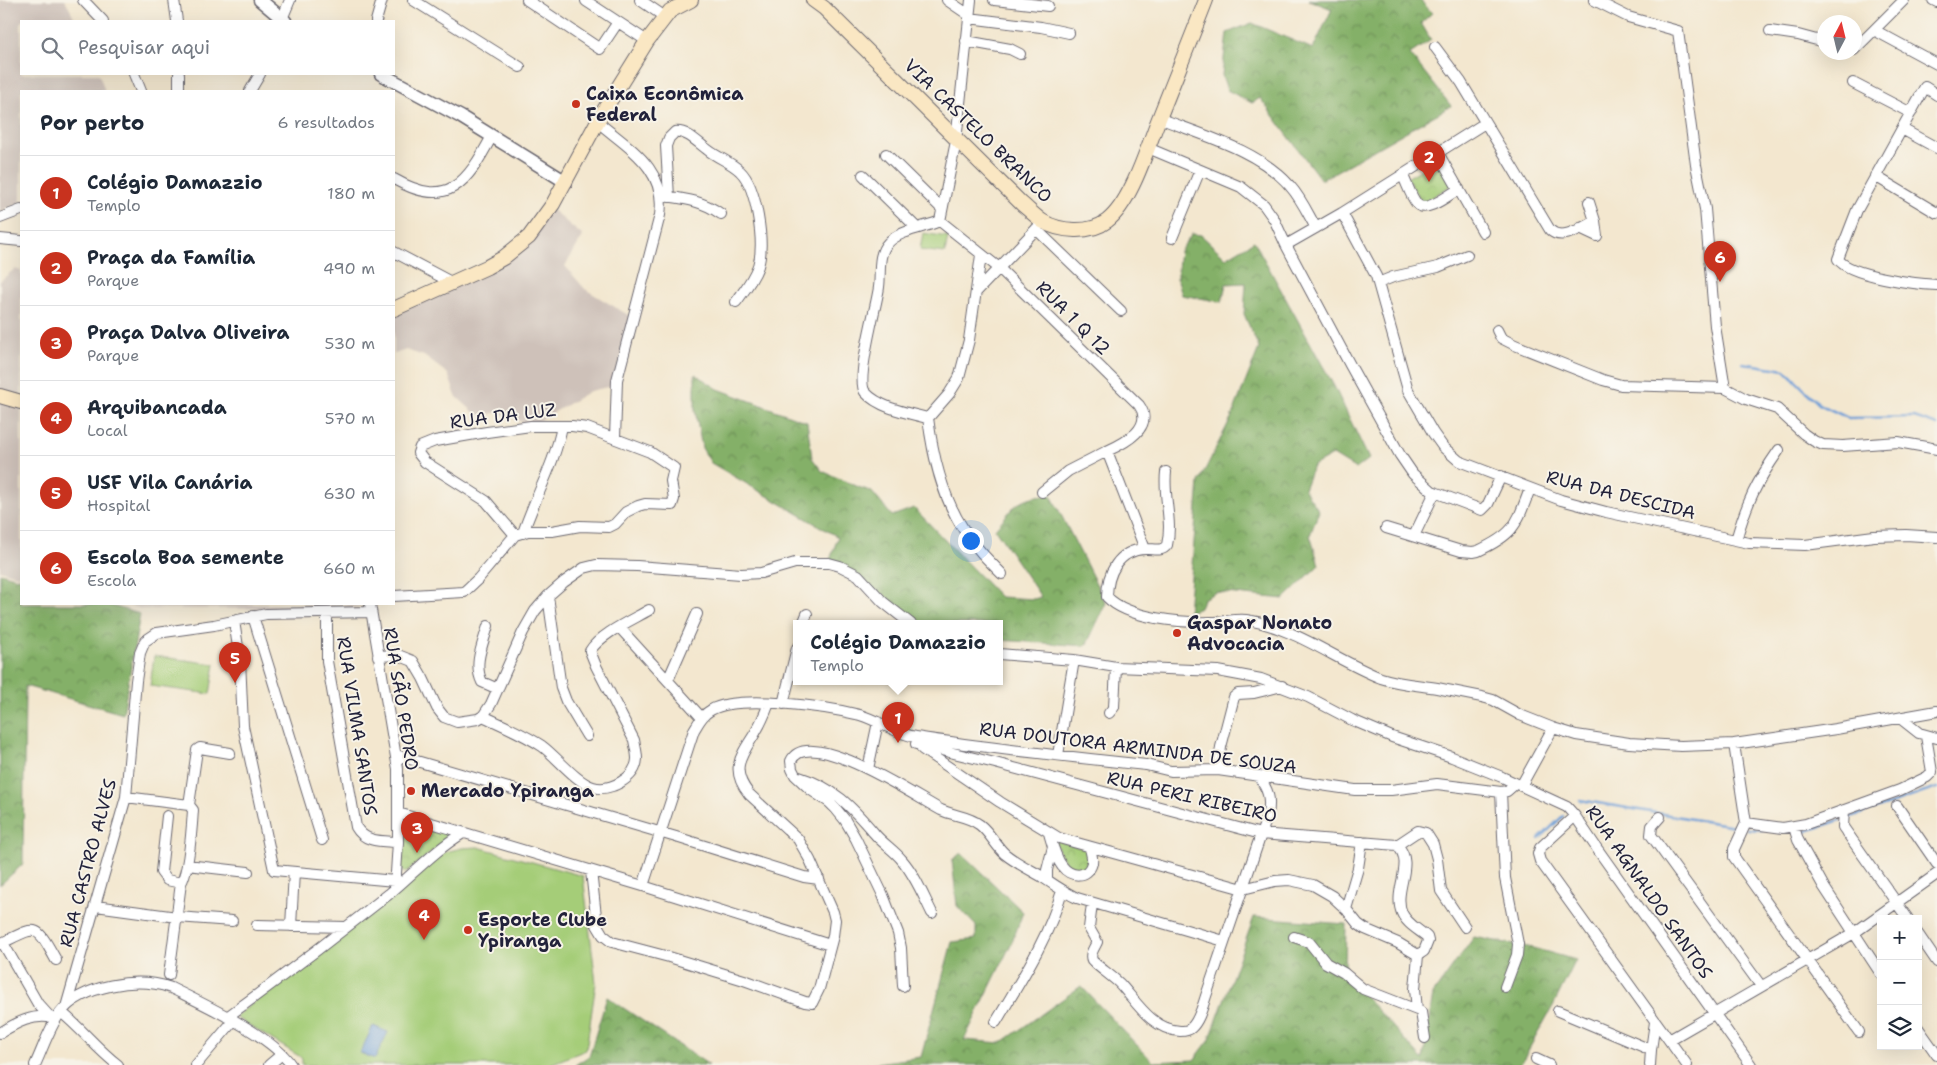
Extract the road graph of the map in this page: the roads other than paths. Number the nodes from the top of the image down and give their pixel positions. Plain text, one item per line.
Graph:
1 (83, 0) edge
2 (174, 0) edge
3 (260, 0) edge
4 (290, 0) edge
5 (382, 0) edge
6 (413, 0) edge
7 (526, 0) edge
8 (585, 0) edge
9 (640, 0) edge
10 (690, 0) edge
11 (947, 0) edge
12 (971, 0) edge
13 (994, 0) edge
14 (1206, 0) edge
15 (1594, 0) edge
16 (1904, 0) edge
17 (1933, 0) edge
18 (1937, 2) edge
19 (823, 3) edge
20 (1048, 6) dead end
21 (670, 9) edge
22 (969, 16) junction
23 (102, 20) edge
24 (177, 20) edge
25 (283, 20) edge
26 (376, 20) edge
27 (618, 22) junction
28 (1874, 30) junction
29 (1770, 31) dead end
30 (1069, 33) dead end
31 (1817, 40) edge
32 (966, 41) junction
33 (647, 42) junction
34 (1862, 42) edge
35 (1434, 47) dead end
36 (1020, 54) dead end
37 (1937, 64) edge
38 (520, 67) dead end
39 (134, 75) edge
40 (179, 75) edge
41 (259, 75) edge
42 (383, 75) edge
43 (1853, 83) dead end
44 (179, 87) dead end
45 (141, 90) edge
46 (251, 90) edge
47 (1937, 95) edge
48 (1911, 113) junction
49 (1159, 118) junction
50 (598, 122) junction
51 (1485, 123) junction
52 (1902, 129) junction
53 (492, 136) junction
54 (956, 141) junction
55 (1148, 148) junction
56 (1937, 148) edge
57 (886, 154) dead end
58 (1438, 154) junction
59 (1200, 170) junction
60 (864, 175) dead end
61 (1402, 176) junction
62 (1875, 176) junction
63 (395, 179) edge
64 (566, 182) junction
65 (1459, 189) junction
66 (665, 196) junction
67 (1589, 202) dead end
68 (941, 208) junction
69 (20, 210) edge
70 (1342, 213) junction
71 (1937, 213) edge
72 (721, 214) dead end
73 (0, 218) edge
74 (940, 221) junction
75 (1040, 225) junction
76 (917, 228) junction
77 (1316, 228) junction
78 (1483, 232) dead end
79 (1172, 238) dead end
80 (0, 239) edge
81 (20, 241) edge
82 (1286, 245) junction
83 (395, 253) edge
84 (982, 255) junction
85 (1467, 255) dead end
86 (999, 268) junction
87 (451, 282) junction
88 (1378, 283) junction
89 (1937, 285) edge
90 (977, 291) junction
91 (736, 302) dead end
92 (395, 309) edge
93 (1121, 311) dead end
94 (1497, 330) dead end
95 (1725, 388) junction
96 (0, 396) edge
97 (20, 402) edge
98 (928, 418) junction
99 (562, 426) junction
100 (615, 438) junction
101 (1937, 449) edge
102 (1779, 450) dead end
103 (1107, 451) junction
104 (1166, 472) dead end
105 (1500, 476) junction
106 (1530, 489) junction
107 (1042, 492) dead end
108 (1435, 492) junction
109 (1386, 528) dead end
110 (519, 534) junction
111 (1414, 536) junction
112 (1937, 537) edge
113 (1736, 540) junction
114 (1145, 549) junction
115 (1002, 574) dead end
116 (395, 596) edge
117 (548, 596) junction
118 (371, 608) edge
119 (649, 610) dead end
120 (327, 612) junction
121 (697, 614) dead end
122 (254, 616) junction
123 (906, 620) edge
124 (234, 621) junction
125 (488, 626) dead end
126 (619, 627) junction
127 (1003, 654) edge
128 (378, 656) junction
129 (1074, 660) junction
130 (793, 664) edge
131 (1116, 667) junction
132 (668, 680) junction
133 (1282, 686) junction
134 (498, 689) junction
135 (769, 703) junction
136 (783, 704) junction
137 (1937, 711) edge
138 (1109, 713) dead end
139 (483, 716) junction
140 (701, 717) junction
141 (1900, 718) junction
142 (878, 722) junction
143 (1553, 728) junction
144 (903, 735) junction
145 (587, 736) dead end
146 (1926, 736) junction
147 (1937, 738) edge
148 (916, 744) junction
149 (1734, 744) junction
150 (230, 753) dead end
151 (396, 755) junction
152 (1058, 755) junction
153 (868, 769) junction
154 (1218, 770) junction
155 (1935, 773) edge
156 (795, 775) junction
157 (1258, 776) junction
158 (1518, 785) junction
159 (1501, 792) junction
160 (126, 797) junction
161 (189, 805) junction
162 (1897, 806) dead end
163 (1844, 810) junction
164 (398, 813) junction
165 (167, 816) dead end
166 (1575, 816) junction
167 (1660, 817) dead end
168 (1746, 823) junction
169 (1794, 826) junction
170 (660, 833) junction
171 (1049, 833) junction
172 (463, 834) junction
173 (1261, 834) junction
174 (322, 840) dead end
175 (398, 842) junction
176 (1362, 842) junction
177 (1397, 845) junction
178 (1053, 846) junction
179 (1090, 848) junction
180 (1937, 864) edge
181 (186, 865) junction
182 (591, 871) junction
183 (248, 872) dead end
184 (294, 872) junction
185 (1937, 874) edge
186 (819, 879) junction
187 (1047, 880) junction
188 (181, 883) junction
189 (395, 885) junction
190 (643, 886) junction
191 (1243, 890) junction
192 (1062, 891) junction
193 (1897, 902) junction
194 (1092, 904) junction
195 (96, 906) junction
196 (1346, 909) junction
197 (932, 913) dead end
198 (1905, 915) edge
199 (177, 917) junction
200 (232, 921) dead end
201 (257, 925) dead end
202 (291, 926) junction
203 (346, 927) junction
204 (1465, 927) dead end
205 (1854, 933) junction
206 (1294, 937) dead end
207 (1922, 940) edge
208 (1224, 941) junction
209 (2, 943) edge
210 (830, 945) junction
211 (1418, 955) junction
212 (56, 960) dead end
213 (1806, 960) junction
214 (1937, 962) edge
215 (1877, 968) edge
216 (169, 975) dead end
217 (903, 986) dead end
218 (1761, 986) junction
219 (1505, 987) dead end
220 (1417, 1010) junction
221 (1558, 1011) dead end
222 (1715, 1013) junction
223 (59, 1014) junction
224 (231, 1018) junction
225 (996, 1022) dead end
226 (1655, 1022) junction
227 (1859, 1032) dead end
228 (0, 1033) edge
229 (1922, 1034) edge
230 (1425, 1038) dead end
231 (1669, 1040) junction
232 (1651, 1050) junction
233 (282, 1054) junction
234 (1937, 1055) edge
235 (1536, 1059) dead end
236 (34, 1065) edge
237 (118, 1065) edge
238 (196, 1065) edge
239 (269, 1065) edge
240 (290, 1065) edge
241 (1549, 1065) edge
242 (1650, 1065) edge
243 (1687, 1065) edge
244 (1751, 1065) edge

1 - 23 street
2 - 24 street
3 - 25 street
4 - 25 street
5 - 26 street
6 - 38 street
7 - 27 street
8 - 27 street
9 - 21 street
10 - 21 main road
11 - 22 street
12 - 22 street
13 - 20 street
14 - 49 main road, VIA CASTELO BRANCO
15 - 95 street
16 - 28 street
17 - 18 street
19 - 54 main road, VIA CASTELO BRANCO
21 - 33 main road
22 - 30 street
22 - 32 street
27 - 33 street
28 - 34 street
28 - 37 street
29 - 31 street
32 - 36 street
32 - 54 street
33 - 50 main road
35 - 51 street
39 - 45 street
40 - 44 street
41 - 46 street
42 - 53 street
43 - 48 street
47 - 48 street
48 - 52 street
49 - 55 main road, VIA CASTELO BRANCO
49 - 77 street
50 - 64 main road
50 - 66 street
51 - 58 street
51 - 67 street
52 - 56 street
52 - 62 street
53 - 63 street
53 - 64 street
54 - 68 street
54 - 75 main road, VIA CASTELO BRANCO
55 - 59 street
55 - 75 main road, VIA CASTELO BRANCO
57 - 68 street
58 - 61 street
58 - 65 street
59 - 79 street
59 - 82 street
60 - 76 street
61 - 65 street
61 - 70 street
62 - 71 street
62 - 89 street
64 - 87 main road
65 - 78 street
66 - 72 street
66 - 91 street
66 - 100 street
68 - 74 street
69 - 73 street
70 - 77 street
70 - 88 street, RUA DA DESCIDA
74 - 76 street
74 - 84 street, RUA 1 Q 12
75 - 86 street
75 - 93 street
76 - 98 street
77 - 82 street
80 - 81 street
82 - 108 street
83 - 87 street
84 - 86 street, RUA 1 Q 12
84 - 90 street
85 - 88 street
86 - 90 street
86 - 103 street, RUA 1 Q 12
87 - 92 main road
88 - 105 street, RUA DA DESCIDA
90 - 98 street
94 - 95 street
95 - 101 street
96 - 97 main road
98 - 115 street
99 - 100 street, RUA DA LUZ
99 - 110 street
99 - 110 street, RUA DA LUZ
100 - 110 street, RUA DA LUZ
102 - 113 street
103 - 107 street
103 - 114 street
104 - 114 street
105 - 106 street, RUA DA DESCIDA
105 - 108 street
106 - 111 street
106 - 113 street, RUA DA DESCIDA
108 - 111 street
109 - 111 street
110 - 116 street
112 - 113 street, RUA DA DESCIDA
114 - 143 street
117 - 123 street
117 - 134 street
117 - 145 street
118 - 120 street, RUA CASTRO ALVES
118 - 128 street, RUA SÃO PEDRO
119 - 126 street
120 - 122 street, RUA CASTRO ALVES
120 - 175 street, RUA VILMA SANTOS
121 - 132 street
122 - 124 street, RUA CASTRO ALVES
122 - 174 street
124 - 160 street, RUA CASTRO ALVES
124 - 184 street
125 - 134 street
126 - 132 street
126 - 139 street
127 - 129 street, RUA AGNALDO SANTOS
128 - 139 street
128 - 151 street, RUA SÃO PEDRO
129 - 131 street, RUA AGNALDO SANTOS
129 - 152 street
130 - 136 street
131 - 133 street, RUA AGNALDO SANTOS
131 - 138 street
132 - 140 street
133 - 154 street
133 - 158 street, RUA AGNALDO SANTOS
134 - 139 street
135 - 136 street, RUA DOUTORA ARMINDA DE SOUZA
135 - 140 street, RUA DOUTORA ARMINDA DE SOUZA
135 - 186 street
136 - 142 street, RUA DOUTORA ARMINDA DE SOUZA
137 - 141 street
140 - 170 street
141 - 146 street
141 - 149 street
142 - 144 street, RUA DOUTORA ARMINDA DE SOUZA
142 - 153 street
143 - 149 street
143 - 158 street
144 - 148 street
144 - 152 street, RUA DOUTORA ARMINDA DE SOUZA
146 - 147 street
146 - 155 street
148 - 171 street
148 - 173 street, RUA PERI RIBEIRO
149 - 168 street
150 - 161 street
151 - 164 street, RUA SÃO PEDRO
151 - 170 street
152 - 154 street, RUA DOUTORA ARMINDA DE SOUZA
153 - 156 street
153 - 187 street
154 - 157 street, RUA DOUTORA ARMINDA DE SOUZA
155 - 163 street
156 - 197 street
156 - 217 street
157 - 159 street, RUA DOUTORA ARMINDA DE SOUZA
157 - 173 street
158 - 159 street
158 - 166 street, RUA AGNALDO SANTOS
159 - 219 street
160 - 161 street
160 - 195 street, RUA CASTRO ALVES
161 - 181 street
162 - 180 street
163 - 169 street
163 - 193 street
164 - 172 street
164 - 175 street, RUA SÃO PEDRO
165 - 188 street
166 - 222 street, RUA AGNALDO SANTOS
166 - 226 street
167 - 218 street
168 - 169 street
168 - 213 street
169 - 205 street
170 - 186 street
170 - 190 street
171 - 178 street
171 - 179 street
172 - 182 street
172 - 189 street
173 - 176 street, RUA PERI RIBEIRO
173 - 191 street
175 - 189 street, RUA SÃO PEDRO
176 - 177 street, RUA PERI RIBEIRO
176 - 196 street
177 - 204 street
177 - 211 street
178 - 179 street
178 - 187 street
179 - 191 street
181 - 183 street
181 - 188 street
182 - 190 street
182 - 210 street
184 - 189 street
184 - 202 street
185 - 193 street
186 - 210 street
187 - 192 street
188 - 199 street
189 - 203 street
190 - 210 street
191 - 196 street
191 - 208 street
192 - 194 street
192 - 225 street
193 - 198 street
193 - 205 street
194 - 208 street
194 - 208 street
195 - 199 street
195 - 223 street, RUA CASTRO ALVES
196 - 211 street
199 - 200 street
199 - 216 street
201 - 202 street
202 - 203 street
203 - 224 street
205 - 213 street
205 - 215 street
206 - 220 street
207 - 214 street
209 - 212 street
209 - 223 street
211 - 220 street
213 - 218 street
213 - 227 street
218 - 222 street
220 - 230 street
221 - 232 street
222 - 231 street
222 - 244 street, RUA AGNALDO SANTOS
223 - 224 street
223 - 228 street
223 - 236 street, RUA CASTRO ALVES
223 - 237 street
224 - 233 street
224 - 238 street
226 - 231 street
226 - 232 street
229 - 234 street
231 - 243 street
232 - 242 street
233 - 239 street
233 - 240 street
235 - 241 street

